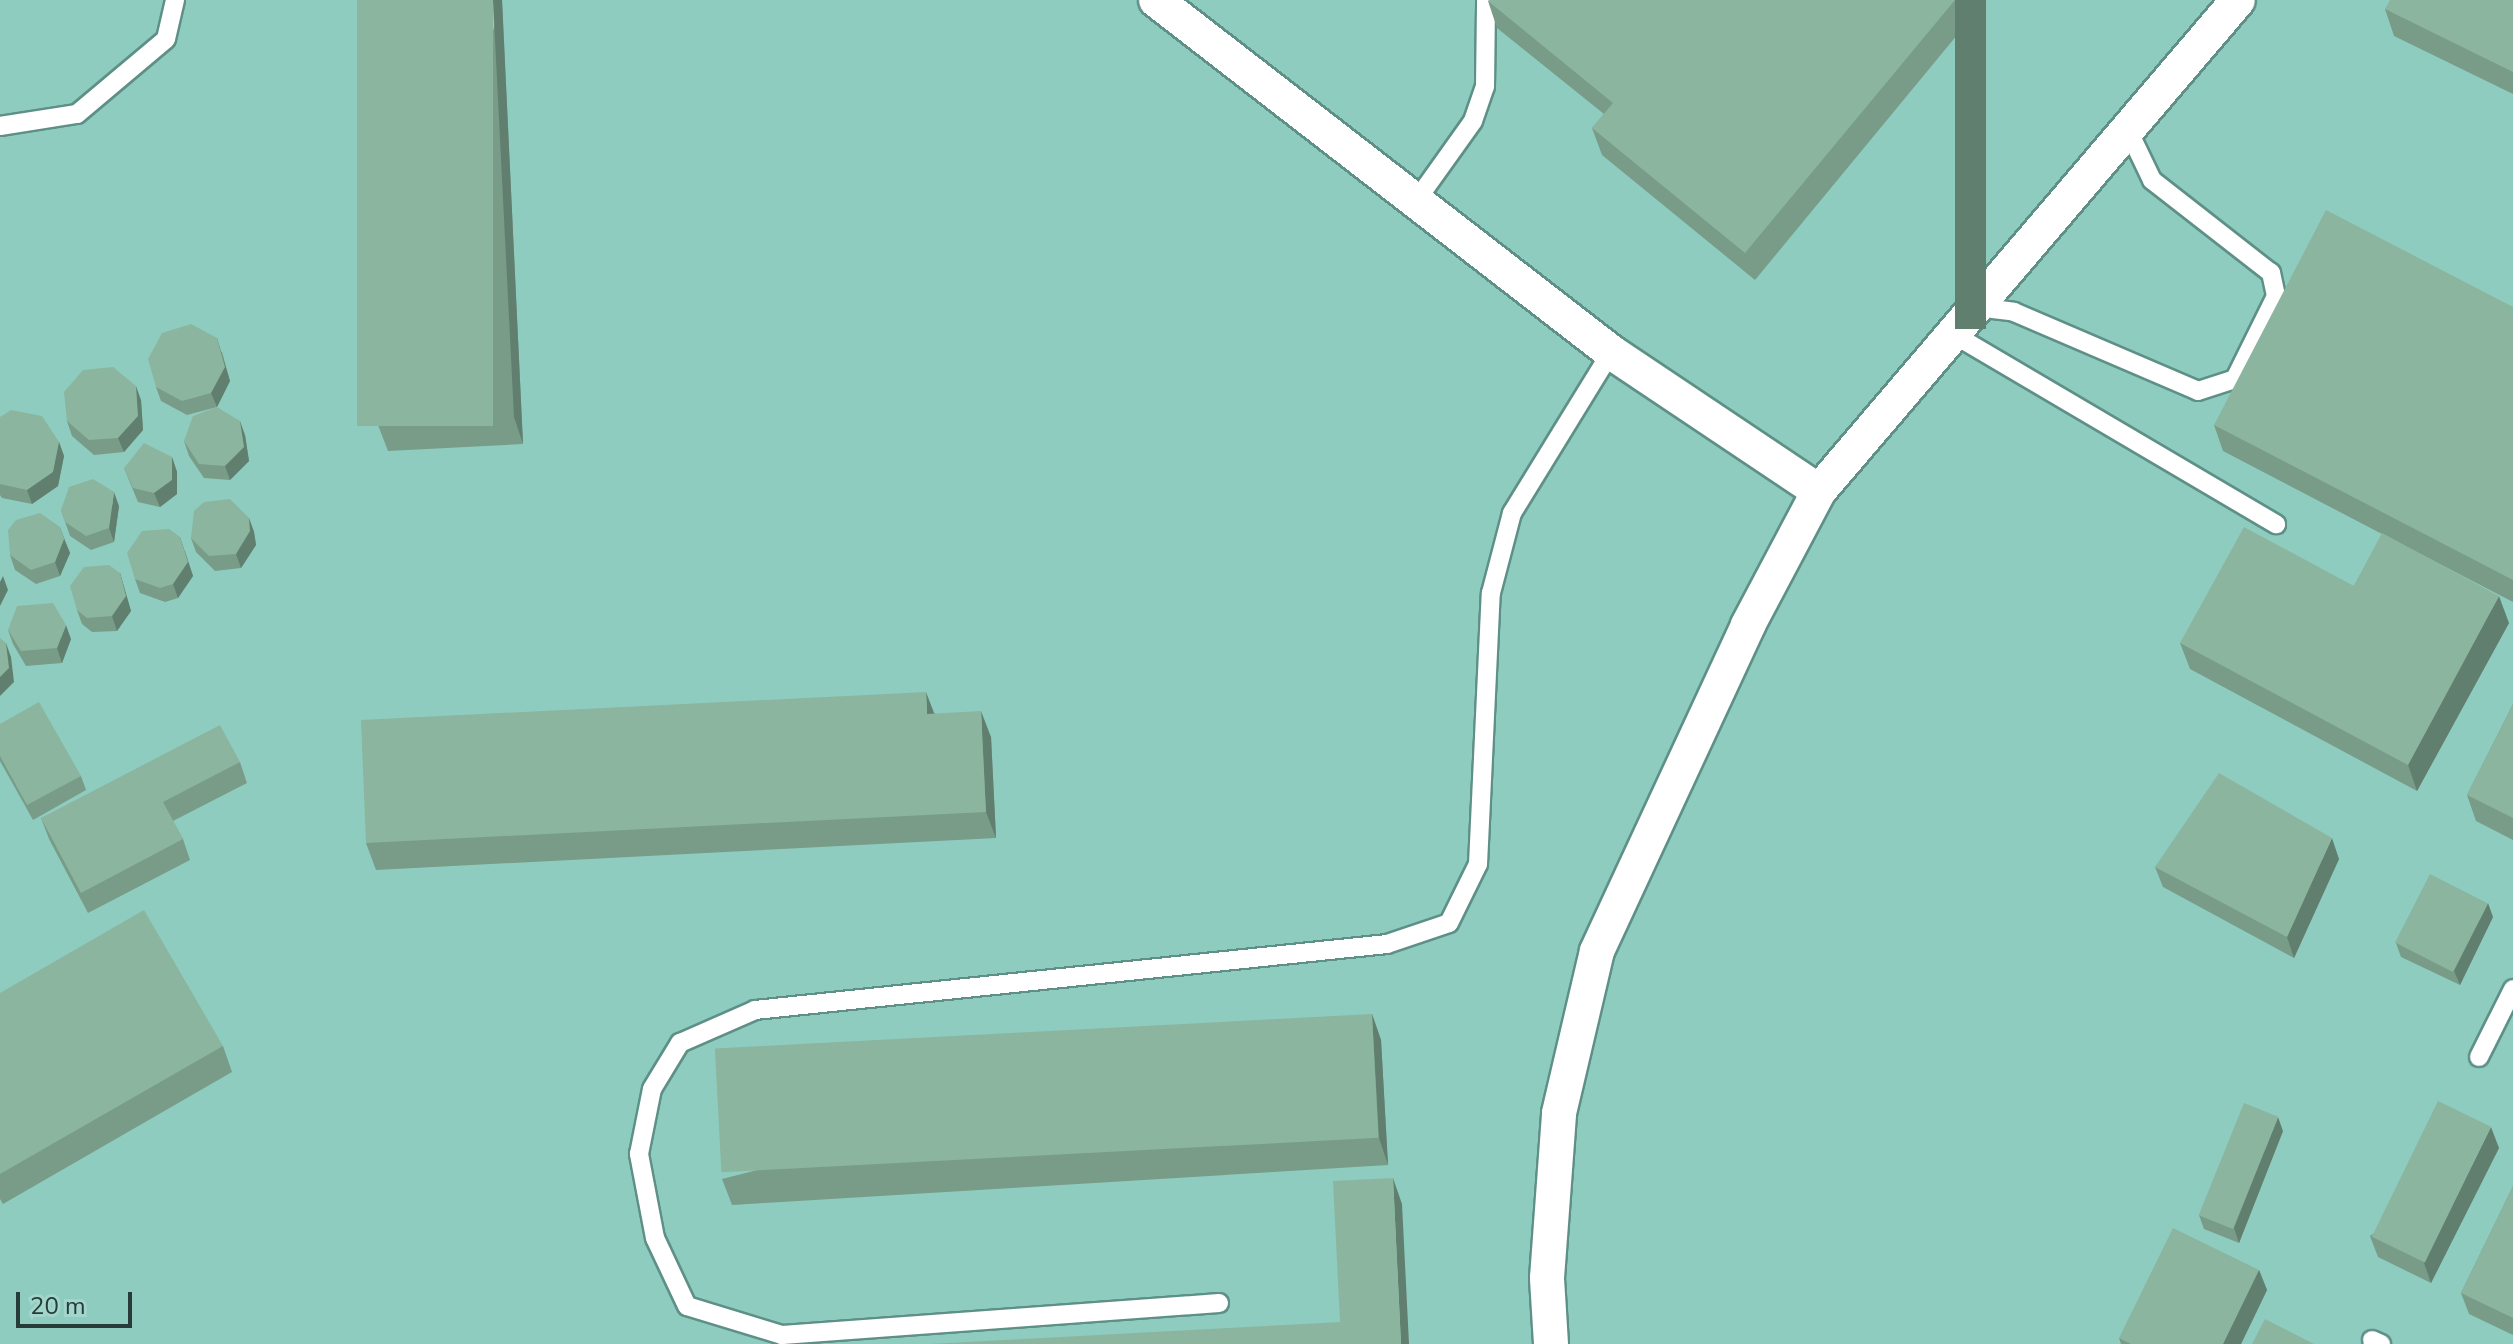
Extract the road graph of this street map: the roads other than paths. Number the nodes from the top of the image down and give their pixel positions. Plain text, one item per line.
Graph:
1 (175, 0) edge
2 (1156, 0) edge
3 (1486, 0) edge
4 (2238, 0) edge
5 (0, 126) edge
6 (2128, 130) junction
7 (1416, 201) junction
8 (1976, 307) junction
9 (1953, 334) junction
10 (1611, 352) junction
11 (1819, 491) junction
12 (2276, 524) dead end
13 (2513, 989) edge
14 (2479, 1057) dead end
15 (1219, 1303) dead end
16 (1551, 1344) edge

1 - 5 lane
2 - 7 street
3 - 7 lane
4 - 6 street
6 - 8 street
6 - 8 lane
7 - 10 street
8 - 9 street
9 - 11 street
9 - 12 lane
10 - 11 street
10 - 15 lane
11 - 16 street
13 - 14 lane

